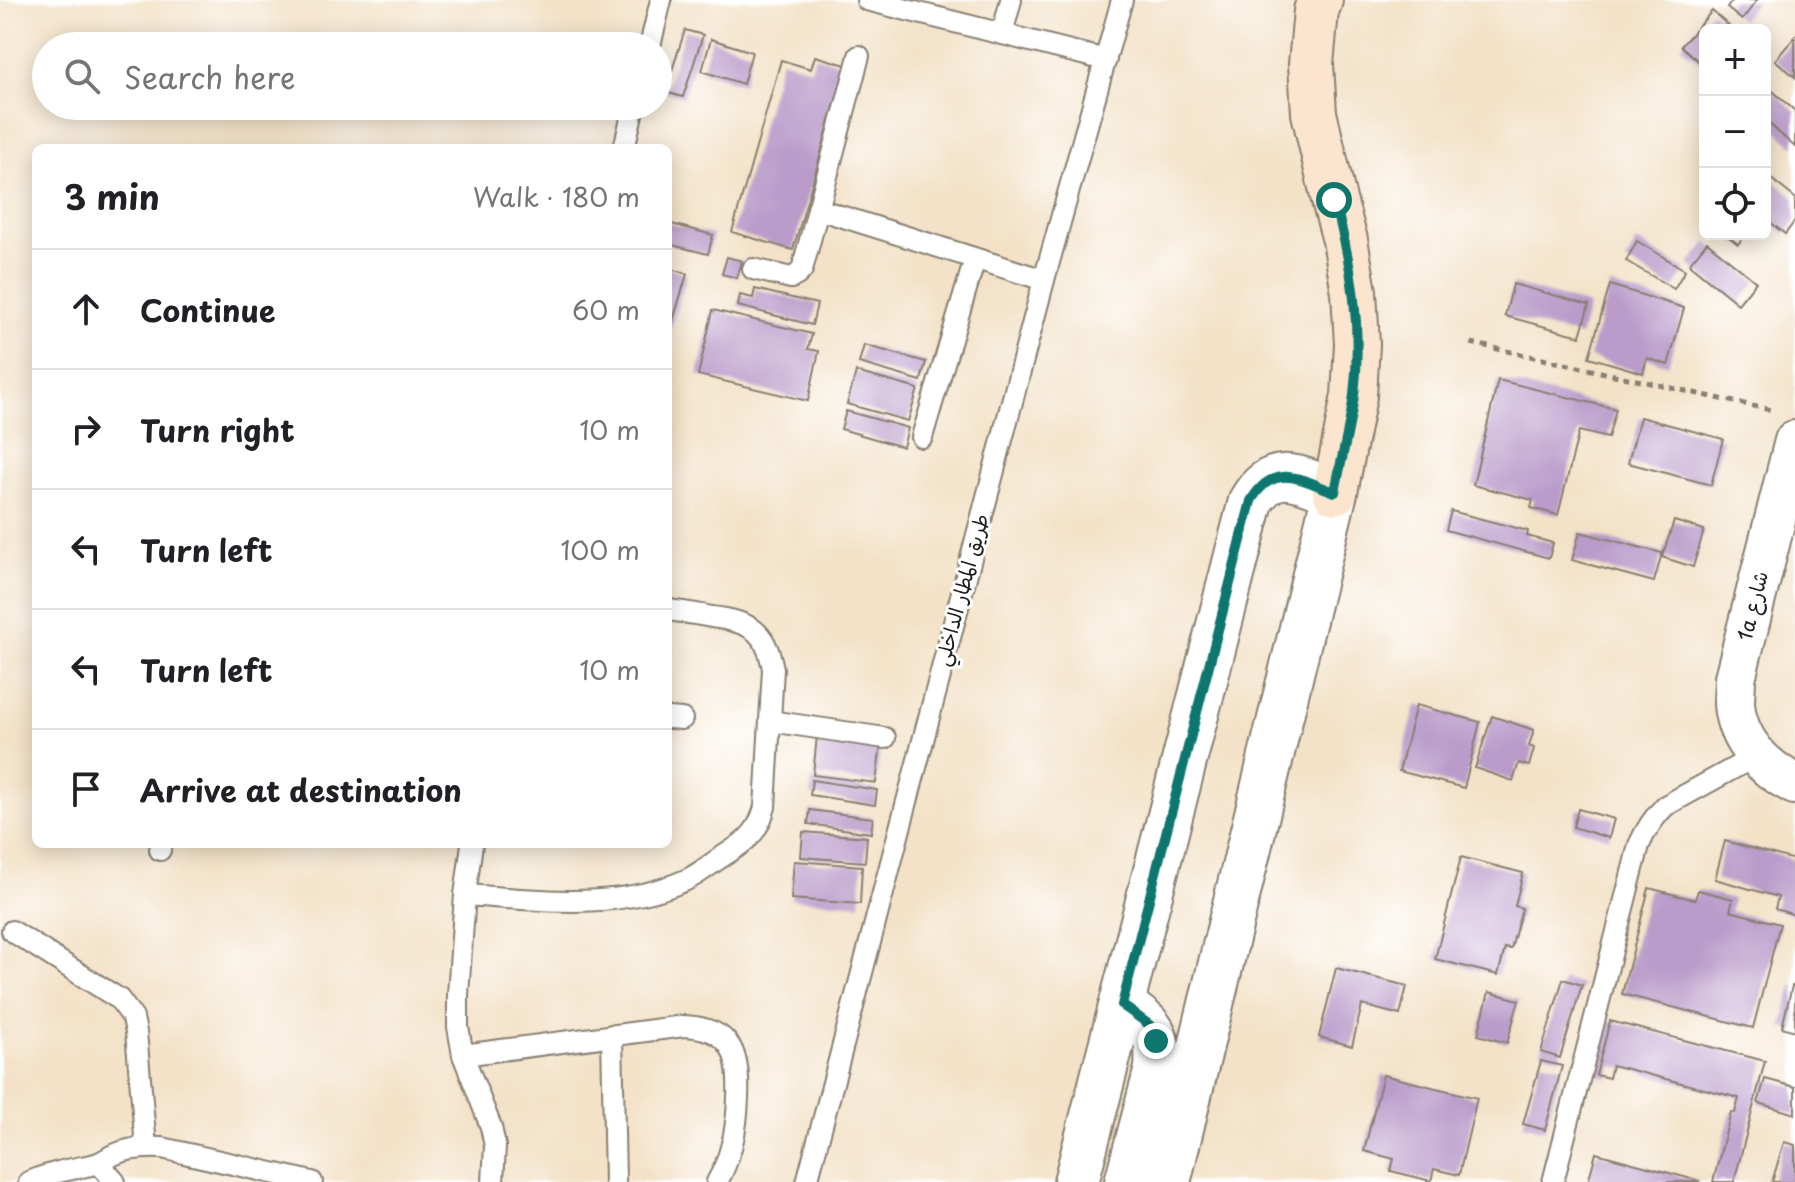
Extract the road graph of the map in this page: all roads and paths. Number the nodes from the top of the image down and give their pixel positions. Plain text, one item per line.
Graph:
1 (661, 0) edge
2 (867, 0) edge
3 (1011, 0) edge
4 (1122, 0) edge
5 (1320, 0) edge
6 (653, 32) edge
7 (1002, 34) junction
8 (859, 56) dead end
9 (1106, 60) junction
10 (631, 120) edge
11 (625, 144) edge
12 (818, 209) junction
13 (975, 259) junction
14 (753, 269) dead end
15 (1044, 280) junction
16 (1471, 343) dead end
17 (1787, 426) edge
18 (922, 437) dead end
19 (1335, 492) junction
20 (672, 611) edge
21 (770, 721) junction
22 (885, 738) dead end
23 (1756, 756) junction
24 (1795, 784) edge
25 (471, 848) edge
26 (465, 895) junction
27 (12, 931) dead end
28 (1122, 1005) junction
29 (612, 1035) junction
30 (463, 1055) junction
31 (146, 1147) junction
32 (99, 1163) junction
33 (1174, 1175) edge
34 (271, 1178) edge
35 (29, 1182) edge
36 (115, 1182) edge
37 (312, 1182) edge
38 (493, 1182) edge
39 (615, 1182) edge
40 (717, 1182) edge
41 (807, 1182) edge
42 (1076, 1182) edge
43 (1127, 1182) edge
44 (1553, 1182) edge

1 - 6 lane
2 - 7 lane
3 - 7 lane
4 - 9 lane, طريق المطار الداخلي
5 - 19 main road
7 - 9 lane
8 - 12 lane
9 - 15 lane, طريق المطار الداخلي
10 - 11 lane
12 - 13 lane
12 - 14 lane
13 - 15 lane
13 - 18 lane
15 - 41 lane, طريق المطار الداخلي
16 - 17 path
17 - 23 street, 1a شارع
19 - 28 street
19 - 33 street
20 - 21 lane
21 - 22 lane
21 - 26 lane
23 - 24 street
23 - 44 lane
25 - 26 lane
26 - 30 lane
27 - 31 lane
28 - 42 street
28 - 43 street
29 - 30 lane
29 - 39 lane
29 - 40 lane
30 - 38 lane
31 - 32 lane
31 - 34 lane
32 - 35 lane
32 - 36 lane
34 - 37 lane

